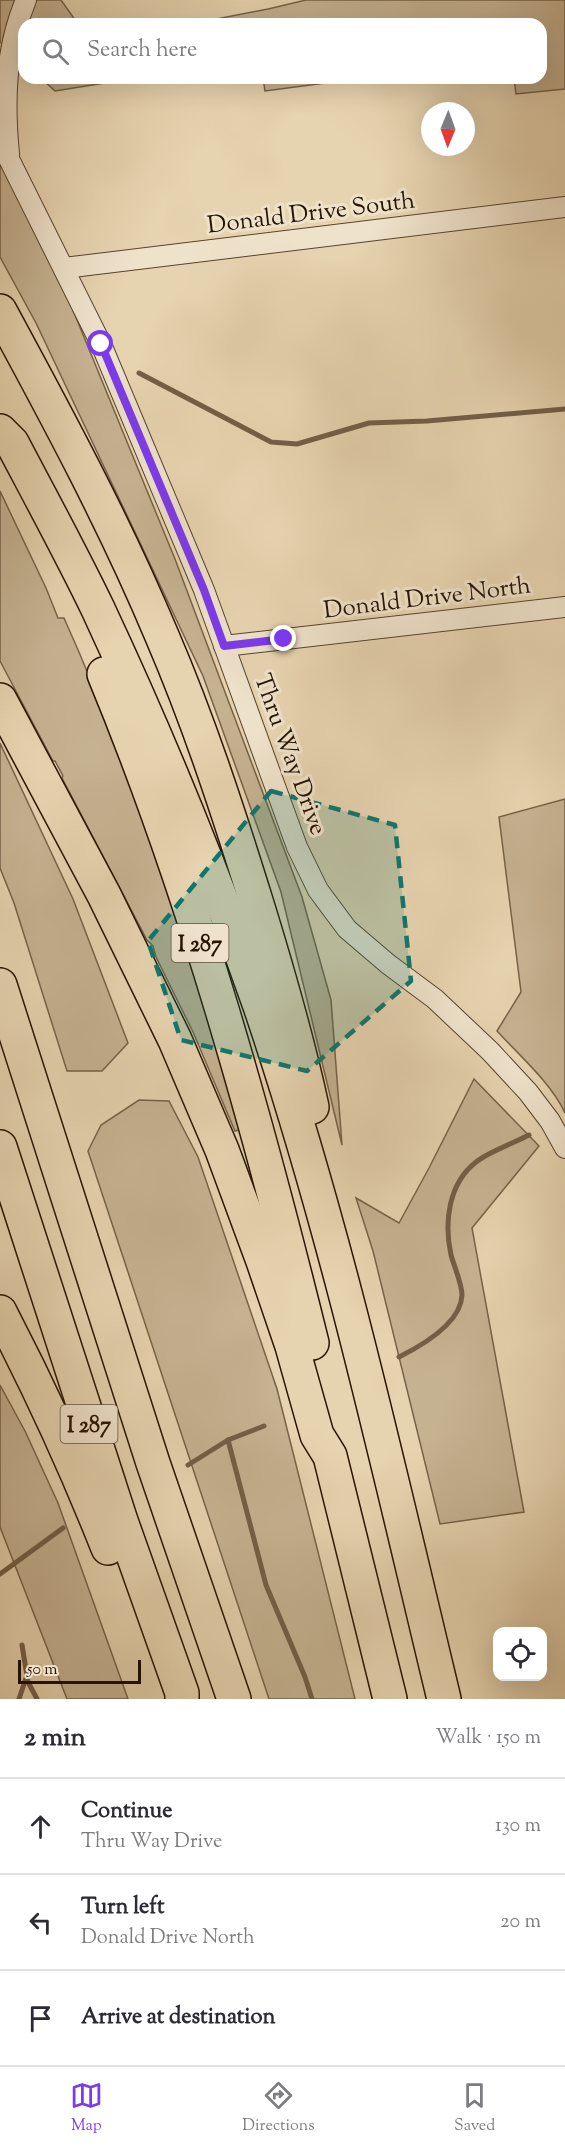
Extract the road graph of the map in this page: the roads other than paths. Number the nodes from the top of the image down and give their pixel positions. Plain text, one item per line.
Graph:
1 (26, 0) edge
2 (19, 18) edge
3 (18, 24) edge
4 (0, 141) edge
5 (10, 160) junction
6 (565, 207) edge
7 (64, 268) junction
8 (0, 311) edge
9 (0, 431) edge
10 (0, 451) edge
11 (565, 607) edge
12 (224, 646) junction
13 (0, 700) edge
14 (0, 985) edge
15 (0, 1147) edge
16 (565, 1148) edge
17 (339, 1265) junction
18 (0, 1312) edge
19 (330, 1456) junction
20 (170, 1699) edge
21 (182, 1699) edge
22 (234, 1699) edge
23 (390, 1699) edge
24 (444, 1699) edge

1 - 2 street
3 - 5 street
4 - 5 street, Thru Way Drive
5 - 7 street, Thru Way Drive
6 - 7 street, Donald Drive South
7 - 12 street, Thru Way Drive
8 - 17 highway
9 - 17 highway, I 287
10 - 19 highway, I 287
11 - 12 street, Donald Drive North
12 - 16 street, Thru Way Drive
13 - 19 highway
14 - 22 highway, I 287
15 - 21 highway, I 287
17 - 24 highway, I 287
18 - 20 highway
19 - 23 highway, I 287

